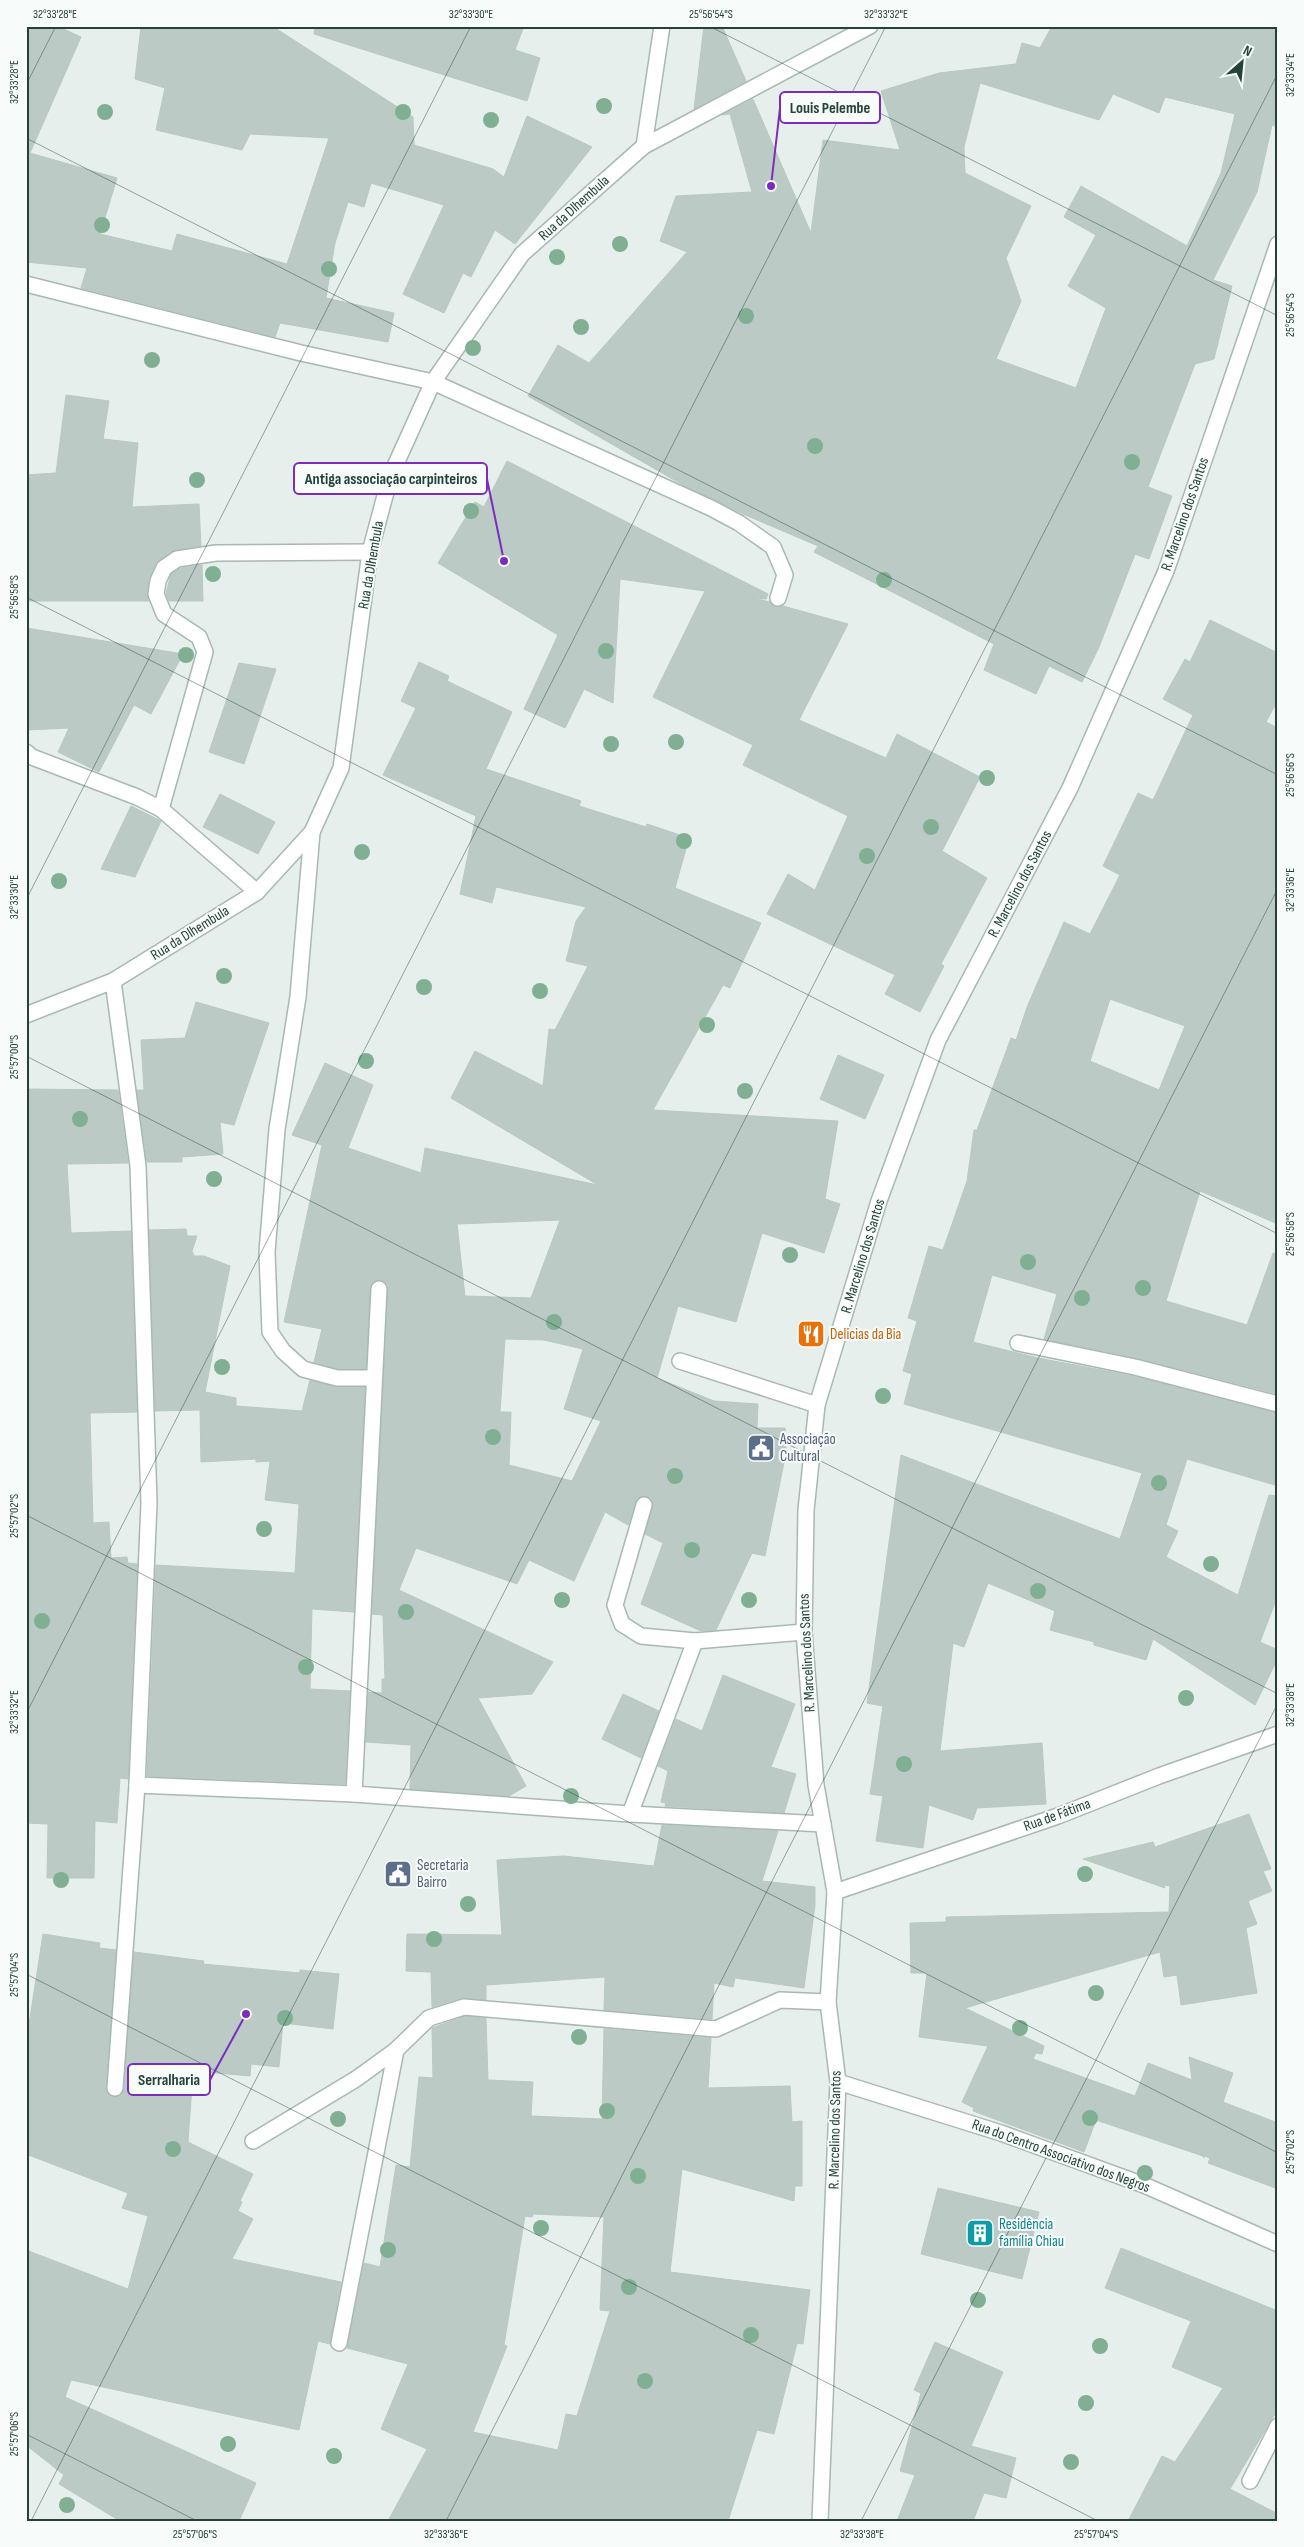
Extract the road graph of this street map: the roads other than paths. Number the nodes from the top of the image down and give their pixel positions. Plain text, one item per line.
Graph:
1 (662, 26) edge
2 (870, 26) edge
3 (644, 146) junction
4 (1278, 244) edge
5 (26, 284) edge
6 (434, 382) junction
7 (370, 552) junction
8 (778, 598) dead end
9 (28, 756) edge
10 (160, 809) junction
11 (312, 832) junction
12 (257, 892) junction
13 (113, 981) junction
14 (26, 1015) edge
15 (379, 1289) dead end
16 (1018, 1343) dead end
17 (680, 1361) dead end
18 (373, 1378) junction
19 (1278, 1404) edge
20 (817, 1405) junction
21 (644, 1506) dead end
22 (804, 1632) junction
23 (695, 1641) junction
24 (1278, 1734) edge
25 (137, 1785) junction
26 (354, 1794) junction
27 (630, 1814) junction
28 (822, 1824) junction
29 (835, 1892) junction
30 (828, 2002) junction
31 (396, 2050) junction
32 (838, 2082) junction
33 (115, 2088) dead end
34 (254, 2141) dead end
35 (1278, 2244) edge
36 (339, 2343) dead end
37 (1278, 2426) edge
38 (1250, 2481) dead end
39 (820, 2521) edge

1 - 3 street
2 - 3 street, Rua da Dlhembula
3 - 6 street, Rua da Dlhembula
4 - 20 street, R. Marcelino dos Santos
5 - 6 street
6 - 7 street, Rua da Dlhembula
6 - 8 street
7 - 10 street
7 - 11 street, Rua da Dlhembula
9 - 10 street
10 - 12 street
11 - 12 street, Rua da Dlhembula
11 - 18 street
12 - 13 street, Rua da Dlhembula
13 - 14 street, Rua da Dlhembula
13 - 25 street
15 - 18 street
16 - 19 street
17 - 20 street
18 - 26 street
20 - 22 street, R. Marcelino dos Santos
21 - 23 street
22 - 23 street
22 - 28 street, R. Marcelino dos Santos
23 - 27 street
24 - 29 street, Rua de Fátima
25 - 26 street
25 - 33 street
26 - 27 street
27 - 28 street
28 - 29 street, R. Marcelino dos Santos
29 - 30 street, R. Marcelino dos Santos
30 - 31 street
30 - 32 street, R. Marcelino dos Santos
31 - 34 street
31 - 36 street
32 - 35 street, Rua do Centro Associativo dos Negros
32 - 39 street, R. Marcelino dos Santos
37 - 38 street

